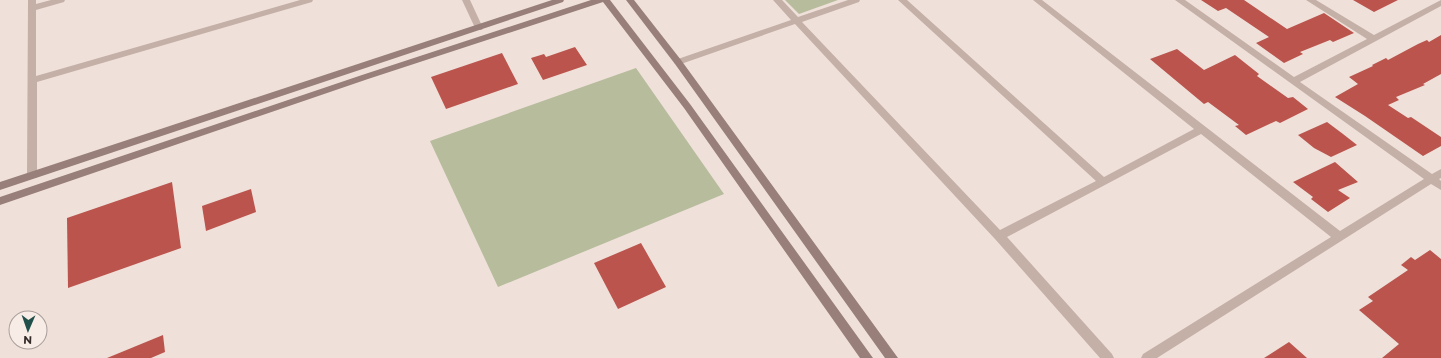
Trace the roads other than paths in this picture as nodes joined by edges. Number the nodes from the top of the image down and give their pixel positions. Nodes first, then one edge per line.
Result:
1 (61, 0) edge
2 (309, 0) edge
3 (466, 0) edge
4 (560, 0) edge
5 (600, 0) edge
6 (606, 0) edge
7 (630, 0) edge
8 (777, 0) edge
9 (856, 0) edge
10 (902, 0) edge
11 (1037, 0) edge
12 (1179, 0) edge
13 (1310, 0) edge
14 (1441, 3) edge
15 (32, 4) edge
16 (531, 10) junction
17 (537, 20) junction
18 (796, 21) junction
19 (479, 28) junction
20 (1374, 39) junction
21 (678, 62) junction
22 (33, 80) junction
23 (1294, 81) junction
24 (705, 100) junction
25 (687, 106) junction
26 (1202, 129) junction
27 (154, 135) junction
28 (119, 146) junction
29 (156, 148) junction
30 (118, 161) junction
31 (1441, 173) edge
32 (32, 175) junction
33 (1431, 179) junction
34 (1104, 182) junction
35 (0, 186) edge
36 (1441, 186) edge
37 (0, 201) edge
38 (999, 236) junction
39 (1340, 237) junction
40 (867, 358) edge
41 (892, 358) edge
42 (1108, 358) edge
43 (1147, 358) edge

1 - 15 street
2 - 22 street
3 - 19 street
4 - 16 street
5 - 17 street
6 - 25 street
7 - 21 street
8 - 18 street
9 - 18 street
10 - 34 street
11 - 26 street
12 - 23 street
13 - 20 street
14 - 20 street
15 - 22 street
16 - 17 street
16 - 19 street
17 - 29 street
18 - 21 street
18 - 38 street
19 - 27 street
20 - 23 street
21 - 24 street
22 - 32 street
23 - 33 street
24 - 25 street
24 - 41 street
25 - 40 street
26 - 34 street
26 - 39 street
27 - 28 street
27 - 29 street
28 - 30 street
28 - 32 street
29 - 30 street
30 - 37 street
31 - 33 street
32 - 35 street
33 - 36 street
33 - 39 street
34 - 38 street
38 - 42 street
39 - 43 street

